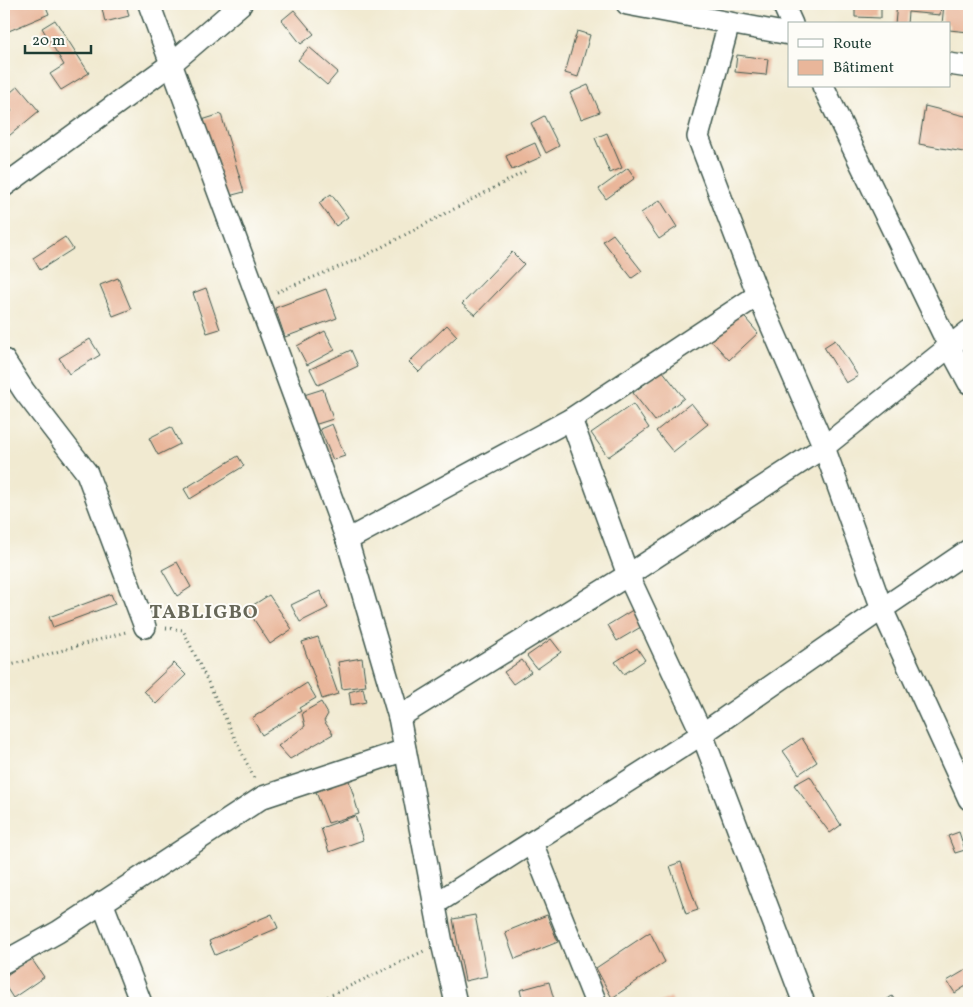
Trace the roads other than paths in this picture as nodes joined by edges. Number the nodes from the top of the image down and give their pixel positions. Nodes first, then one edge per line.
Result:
1 (149, 4) edge
2 (241, 4) edge
3 (627, 4) edge
4 (783, 4) edge
5 (791, 22) edge
6 (729, 23) junction
7 (788, 34) edge
8 (171, 64) junction
9 (950, 64) edge
10 (969, 67) edge
11 (824, 88) edge
12 (4, 186) edge
13 (758, 295) junction
14 (969, 331) edge
15 (949, 346) junction
16 (4, 360) edge
17 (969, 383) edge
18 (571, 419) junction
19 (824, 447) junction
20 (347, 540) junction
21 (969, 550) edge
22 (628, 574) junction
23 (882, 609) junction
24 (145, 627) road end
25 (399, 718) junction
26 (702, 734) junction
27 (405, 750) junction
28 (969, 799) edge
29 (532, 843) junction
30 (102, 902) junction
31 (435, 904) junction
32 (4, 962) edge
33 (141, 1003) edge
34 (456, 1003) edge
35 (596, 1003) edge
36 (804, 1003) edge

1 - 8 street
2 - 8 street
3 - 6 street
4 - 5 street
6 - 7 street
6 - 13 street
8 - 12 street
8 - 20 street
9 - 10 street
11 - 15 street
13 - 18 street
13 - 19 street
14 - 15 street
15 - 17 street
15 - 19 street
16 - 24 street
18 - 20 street
18 - 22 street
19 - 22 street
19 - 23 street
20 - 25 street
21 - 23 street
22 - 25 street
22 - 26 street
23 - 26 street
23 - 28 street
25 - 27 street
26 - 29 street
26 - 36 street
27 - 30 street
27 - 31 street
29 - 31 street
29 - 35 street
30 - 32 street
30 - 33 street
31 - 34 street

